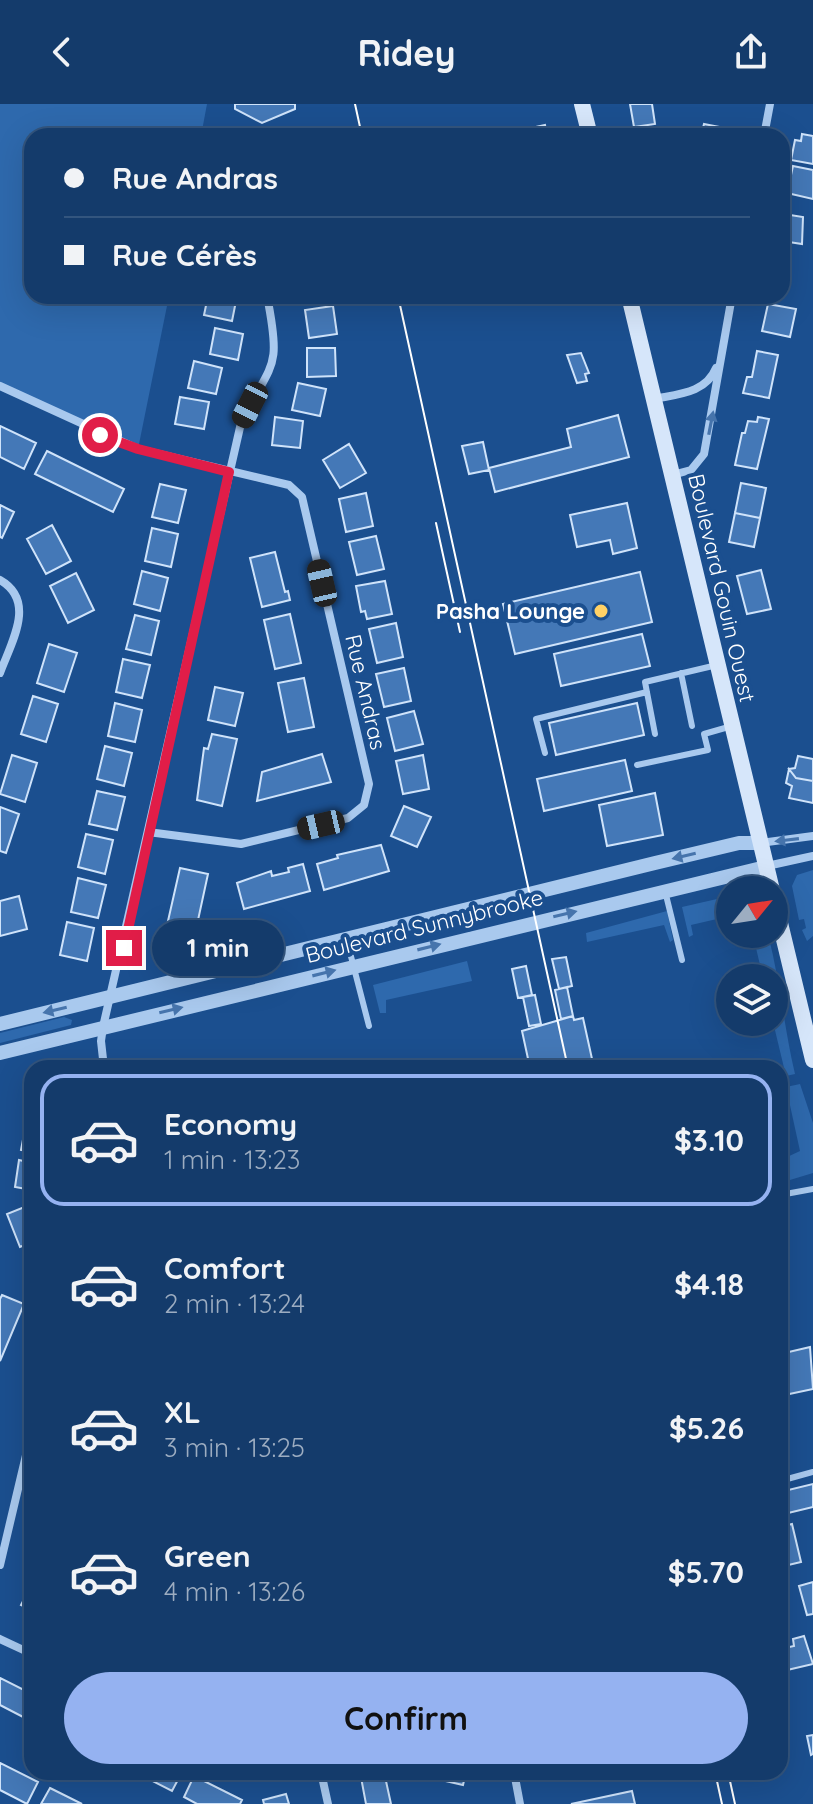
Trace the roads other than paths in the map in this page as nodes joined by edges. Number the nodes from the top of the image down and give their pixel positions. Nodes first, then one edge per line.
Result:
1 (582, 104) edge
2 (770, 104) edge
3 (588, 128) edge
4 (766, 128) edge
5 (268, 304) edge
6 (631, 304) edge
7 (731, 304) edge
8 (722, 352) junction
9 (0, 386) edge
10 (654, 399) junction
11 (229, 472) junction
12 (672, 475) junction
13 (0, 580) edge
14 (717, 665) junction
15 (0, 673) edge
16 (681, 673) junction
17 (647, 692) junction
18 (692, 726) dead end
19 (732, 726) junction
20 (655, 734) dead end
21 (545, 753) dead end
22 (637, 765) dead end
23 (148, 832) junction
24 (813, 836) edge
25 (760, 843) junction
26 (813, 856) edge
27 (766, 867) junction
28 (768, 876) edge
29 (665, 891) junction
30 (347, 941) junction
31 (786, 948) edge
32 (682, 960) dead end
33 (354, 966) junction
34 (111, 998) junction
35 (0, 1024) edge
36 (369, 1026) dead end
37 (103, 1027) junction
38 (0, 1053) edge
39 (103, 1060) edge
40 (813, 1060) edge
41 (813, 1189) edge
42 (788, 1194) edge
43 (813, 1472) edge
44 (24, 1478) edge
45 (788, 1479) edge
46 (0, 1565) edge
47 (0, 1639) edge
48 (24, 1650) edge
49 (323, 1780) edge
50 (516, 1780) edge
51 (328, 1804) edge
52 (520, 1804) edge

1 - 3 main road
2 - 4 street
5 - 11 street
6 - 10 main road, Boulevard Gouin Ouest
7 - 8 street
8 - 10 street
12 -> 8 street
9 - 11 street, Rue Andras
10 - 12 main road, Boulevard Gouin Ouest
11 - 23 street
11 - 23 street, Rue Andras
12 - 14 main road, Boulevard Gouin Ouest
13 - 15 street
14 - 16 lane
14 - 19 main road, Boulevard Gouin Ouest
16 - 17 lane
16 - 18 lane
17 - 20 lane
17 - 21 lane
19 - 22 lane
19 - 25 main road, Boulevard Gouin Ouest
23 - 34 street
24 -> 25 street, Boulevard Sunnybrooke
25 - 27 main road, Boulevard Gouin Ouest
25 -> 30 street, Boulevard Sunnybrooke
26 - 27 street, Boulevard Sunnybrooke
27 - 28 main road, Boulevard Gouin Ouest
27 - 29 street, Boulevard Sunnybrooke
29 - 32 lane
33 -> 29 street, Boulevard Sunnybrooke
30 - 33 lane
30 - 34 street, Boulevard Sunnybrooke
31 - 40 main road
33 - 36 lane
37 -> 33 street, Boulevard Sunnybrooke
34 -> 35 street, Boulevard Sunnybrooke
34 - 37 street
37 - 38 street, Boulevard Sunnybrooke
37 - 39 street
41 - 42 lane
43 - 45 lane
44 - 46 street
47 - 48 street
49 - 51 street
50 - 52 street

